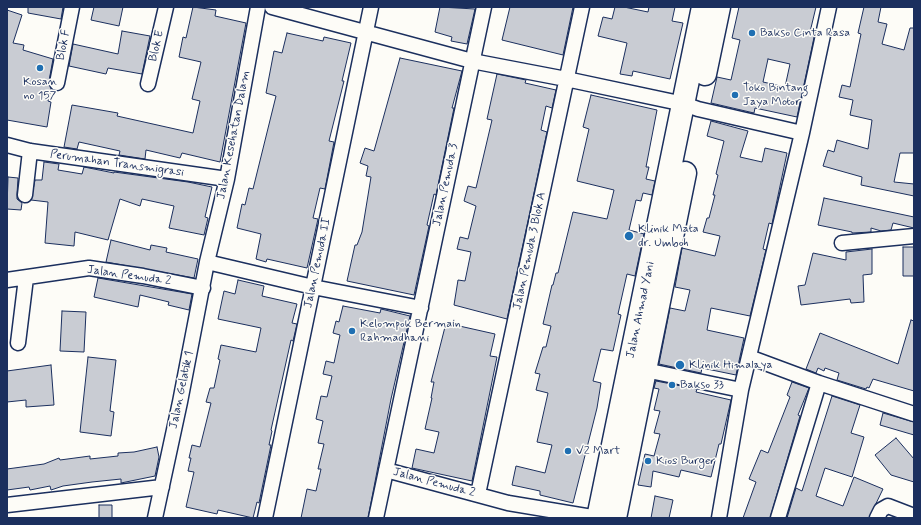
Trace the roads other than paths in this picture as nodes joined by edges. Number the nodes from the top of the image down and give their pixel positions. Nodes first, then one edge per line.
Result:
1 (72, 7) edge
2 (166, 7) edge
3 (258, 7) edge
4 (272, 7) edge
5 (371, 7) edge
6 (484, 7) edge
7 (582, 7) edge
8 (703, 7) edge
9 (719, 7) edge
10 (829, 7) edge
11 (366, 33) junction
12 (472, 61) junction
13 (566, 79) junction
14 (57, 83) dead end
15 (148, 84) dead end
16 (691, 107) junction
17 (802, 133) junction
18 (7, 145) edge
19 (30, 152) junction
20 (227, 179) junction
21 (25, 195) dead end
22 (914, 236) edge
23 (842, 243) dead end
24 (207, 262) junction
25 (26, 278) junction
26 (7, 280) edge
27 (314, 286) junction
28 (203, 288) junction
29 (421, 308) junction
30 (18, 343) dead end
31 (749, 357) junction
32 (645, 370) junction
33 (819, 383) junction
34 (741, 390) junction
35 (914, 414) edge
36 (386, 470) junction
37 (162, 487) junction
38 (478, 494) junction
39 (7, 504) edge
40 (914, 516) edge
41 (155, 518) edge
42 (265, 518) edge
43 (376, 518) edge
44 (598, 518) edge
45 (615, 518) edge
46 (719, 518) edge
47 (778, 518) edge
48 (877, 518) edge

1 - 14 street, Blok F
2 - 15 street, Blok E
3 - 20 street, Jalan Kesehatan Dalam
4 - 11 street
5 - 11 street, Jalan Pemuda II
6 - 12 street, Jalan Pemuda 3
7 - 13 street, Jalan Pemuda 3 Blok A
8 - 16 main road, Jalan Ahmad Yani
9 - 16 main road, Jalan Ahmad Yani
10 - 17 street
11 - 12 street
11 - 27 street, Jalan Pemuda II
12 - 13 street
12 - 29 street, Jalan Pemuda 3
13 - 16 street
13 - 38 street, Jalan Pemuda 3 Blok A
16 - 17 street
16 - 32 main road, Jalan Ahmad Yani
16 - 44 main road, Jalan Ahmad Yani
17 - 31 street
18 - 19 street, Perumahan Transmigrasi
19 - 20 street, Perumahan Transmigrasi
19 - 21 street
20 - 24 street, Jalan Kesehatan Dalam
22 - 23 street
24 - 27 street
24 - 28 street, Jalan Gelatik 1
25 - 26 street, Jalan Pemuda 2
25 - 28 street, Jalan Pemuda 2
25 - 30 street
27 - 29 street
27 - 42 street, Jalan Pemuda II
28 - 37 street, Jalan Gelatik 1
29 - 36 street, Jalan Pemuda 2
31 - 33 street
31 - 34 street
32 - 34 street
32 - 45 main road, Jalan Ahmad Yani
33 - 35 street
33 - 47 street
34 - 46 street
36 - 38 street, Jalan Pemuda 2
36 - 43 street
37 - 39 street
37 - 41 street, Jalan Gelatik 1
38 - 44 street, Jalan Pemuda 2
40 - 48 street

